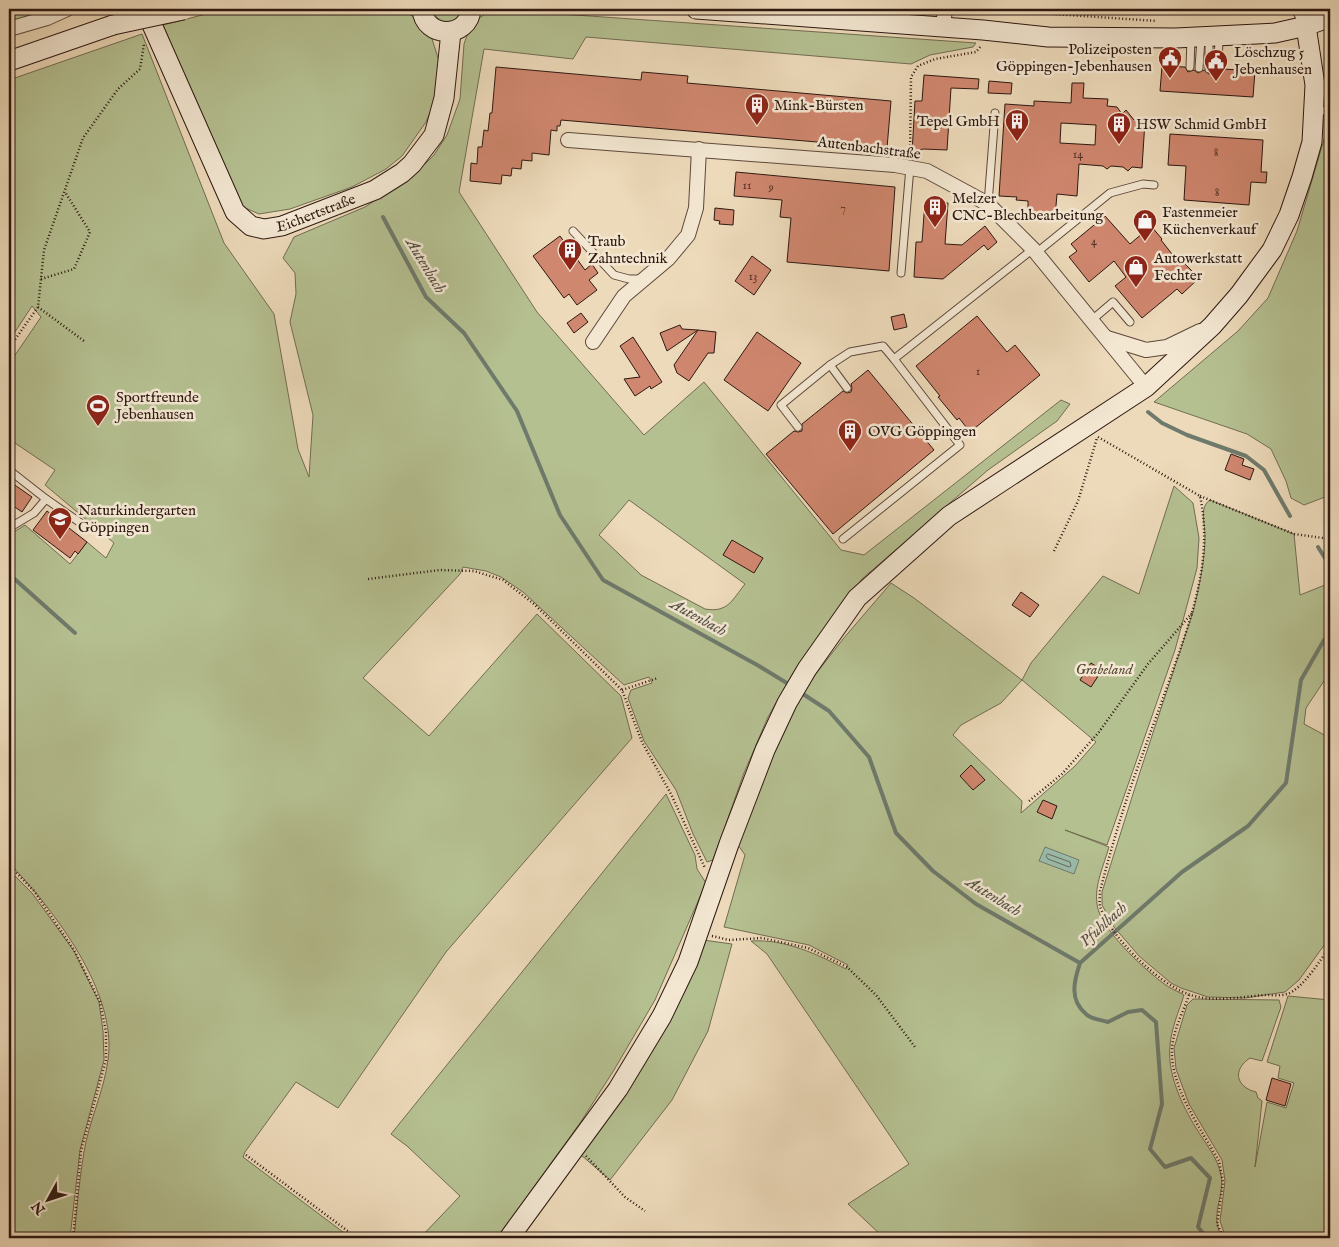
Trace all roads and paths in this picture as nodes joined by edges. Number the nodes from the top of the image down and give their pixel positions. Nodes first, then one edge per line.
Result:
1 (145, 9) edge
2 (185, 9) edge
3 (422, 9) edge
4 (471, 9) edge
5 (696, 9) edge
6 (979, 9) edge
7 (66, 10) edge
8 (986, 10) edge
9 (1303, 17) edge
10 (1330, 17) edge
11 (944, 18) edge
12 (107, 20) junction
13 (1164, 21) dead end
14 (9, 29) edge
15 (155, 30) junction
16 (983, 30) junction
17 (451, 32) junction
18 (1205, 37) junction
19 (9, 61) edge
20 (1190, 68) dead end
21 (1199, 68) dead end
22 (1209, 68) dead end
23 (1218, 69) dead end
24 (1322, 111) edge
25 (994, 113) dead end
26 (568, 140) dead end
27 (699, 149) junction
28 (910, 167) junction
29 (1154, 185) dead end
30 (65, 192) junction
31 (988, 204) junction
32 (574, 231) dead end
33 (1034, 251) junction
34 (901, 273) dead end
35 (41, 279) junction
36 (645, 280) junction
37 (38, 307) junction
38 (1092, 320) junction
39 (1130, 322) dead end
40 (1212, 326) junction
41 (1106, 338) junction
42 (84, 341) dead end
43 (593, 342) dead end
44 (9, 348) edge
45 (894, 359) junction
46 (830, 365) junction
47 (1146, 387) junction
48 (847, 388) dead end
49 (798, 427) dead end
50 (1091, 433) junction
51 (9, 470) edge
52 (1200, 496) junction
53 (46, 499) junction
54 (85, 526) dead end
55 (9, 528) edge
56 (843, 539) dead end
57 (1330, 539) edge
58 (1054, 551) dead end
59 (368, 579) dead end
60 (1193, 612) junction
61 (658, 678) dead end
62 (622, 690) junction
63 (1029, 801) dead end
64 (9, 865) edge
65 (714, 888) junction
66 (698, 934) junction
67 (1330, 947) edge
68 (1189, 994) junction
69 (915, 1047) dead end
70 (574, 1148) junction
71 (246, 1155) dead end
72 (645, 1211) dead end
73 (73, 1238) edge
74 (357, 1238) edge
75 (509, 1238) edge
76 (1224, 1238) edge

1 - 15 street, Eichertstraße
2 - 12 street, bridge
3 - 17 street
4 - 17 street
5 - 11 street
6 - 8 path
7 - 12 path
7 - 14 street
8 - 13 path
8 - 16 path
9 - 10 street
9 - 18 street
9 - 24 street
11 - 16 street
12 - 19 street
15 - 17 street, Eichertstraße
15 - 30 path
16 - 18 street
16 - 28 path
18 - 20 lane
18 - 21 lane
18 - 22 lane
18 - 23 lane
24 - 40 street
25 - 31 lane
26 - 27 street, Autenbachstraße
27 - 28 street, Autenbachstraße
27 - 36 street
28 - 31 street, Autenbachstraße
28 - 34 lane
29 - 33 lane
30 - 35 path
30 - 35 path
31 - 33 street, Autenbachstraße
32 - 36 lane
33 - 38 street, Autenbachstraße
33 - 45 lane
35 - 37 path
36 - 43 street
37 - 42 path
37 - 44 path
38 - 39 lane
38 - 41 street, Autenbachstraße
40 - 41 street
40 - 47 street
41 - 47 street, Autenbachstraße
45 - 46 lane
45 - 56 lane
46 - 48 lane
46 - 49 lane
47 - 50 street
50 - 52 path
50 - 58 path
50 - 65 street
51 - 53 lane
52 - 57 path
52 - 60 path
53 - 54 lane
53 - 55 lane
59 - 62 path
60 - 63 path
60 - 68 path
61 - 62 path
62 - 65 path
64 - 73 path
65 - 66 street
66 - 69 path
66 - 70 street
67 - 68 path
68 - 76 path
70 - 72 path
70 - 75 street
71 - 74 path

